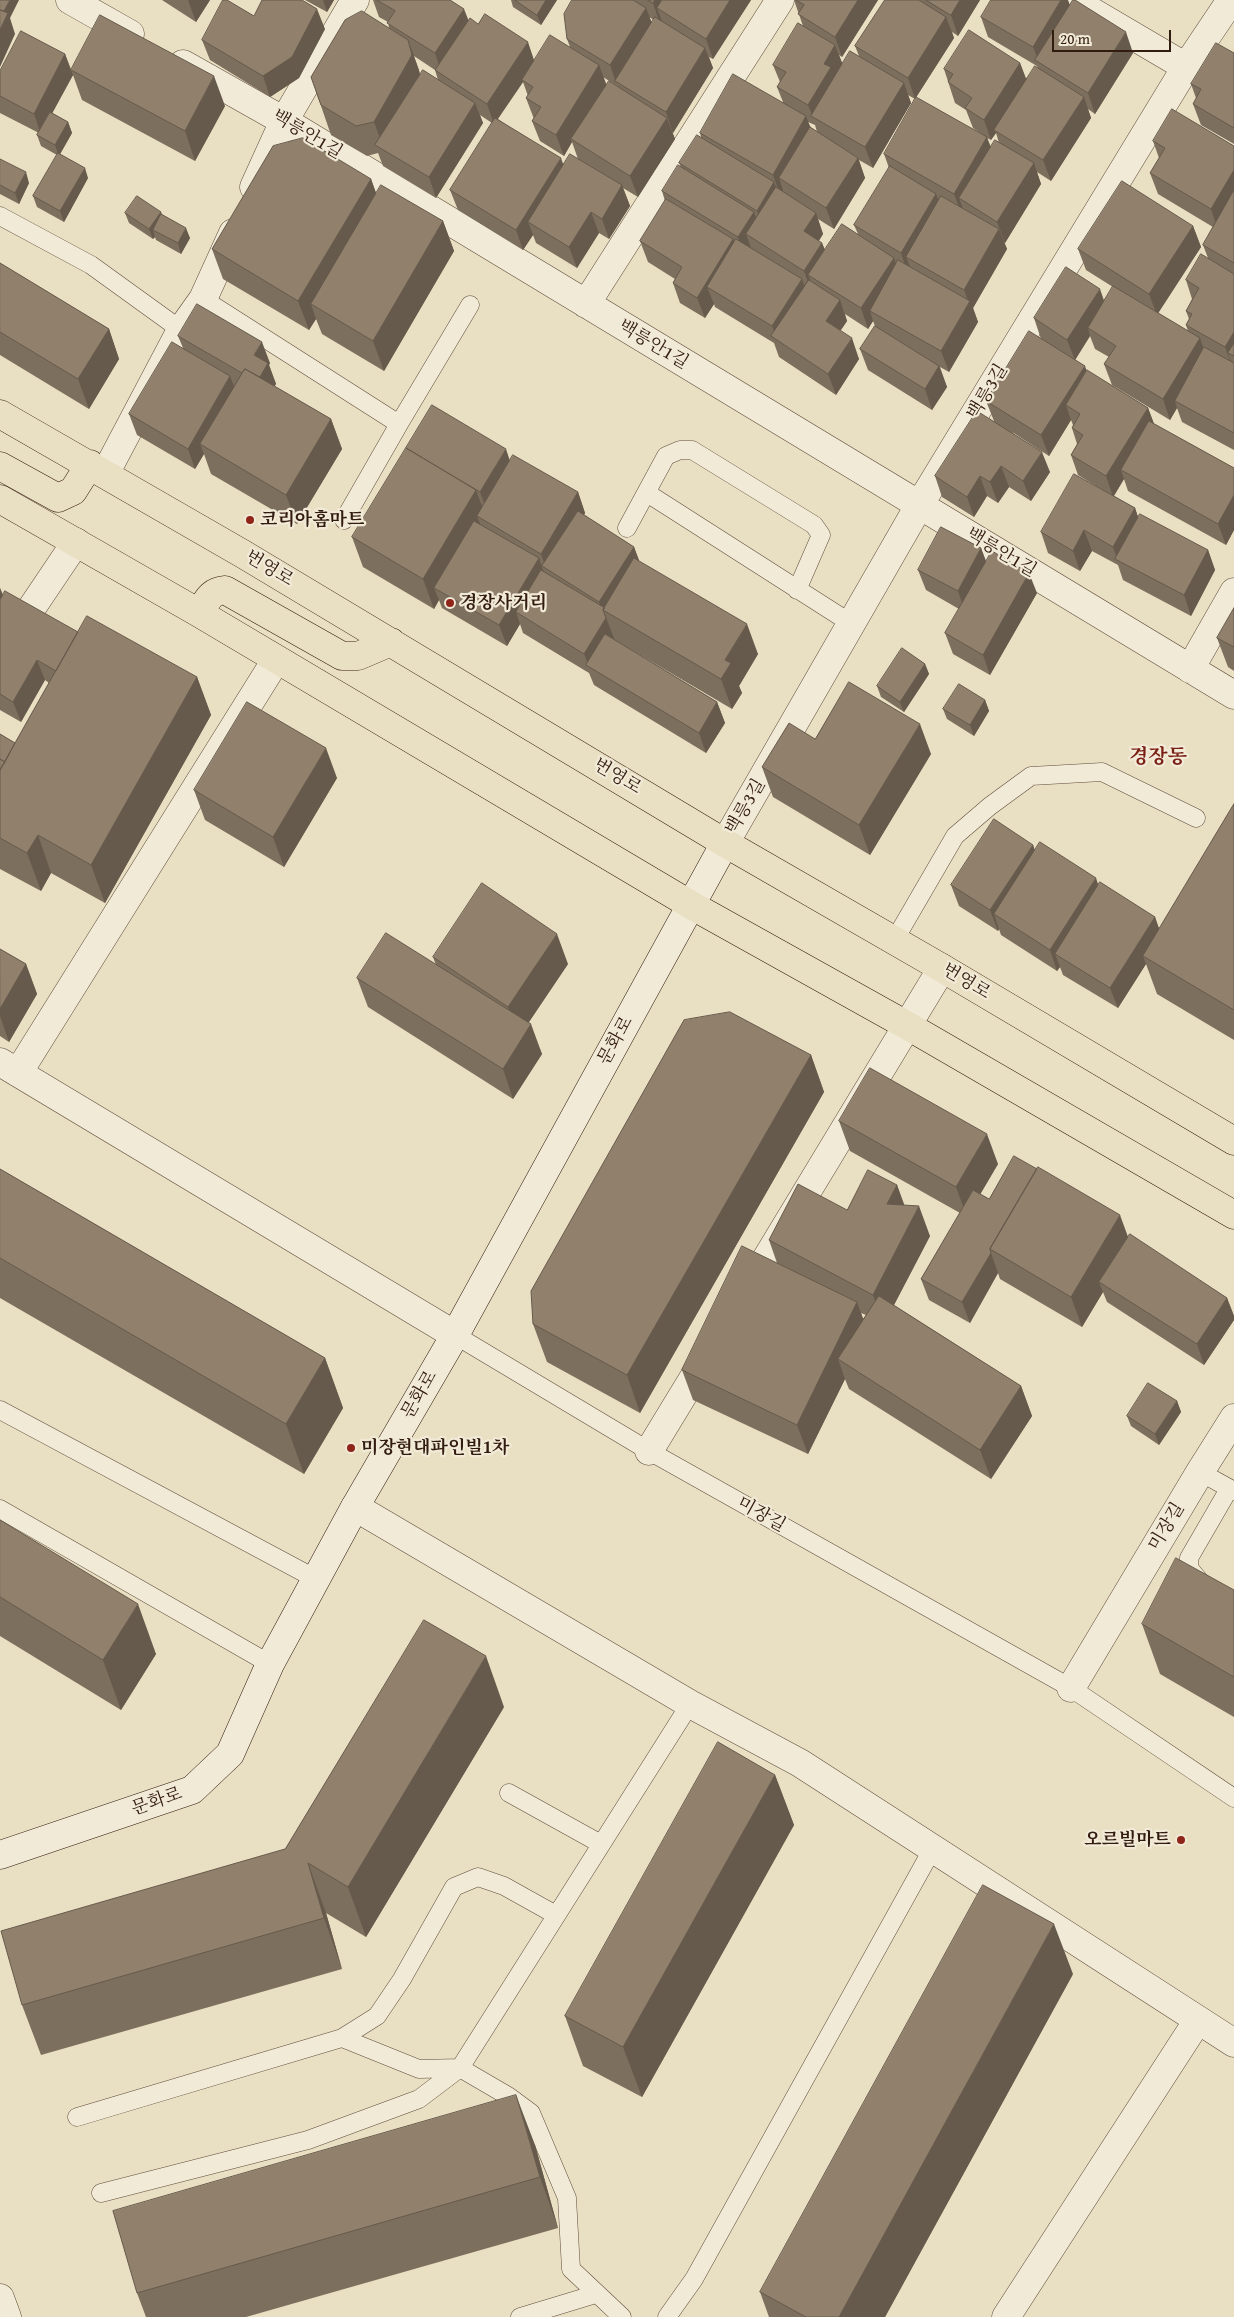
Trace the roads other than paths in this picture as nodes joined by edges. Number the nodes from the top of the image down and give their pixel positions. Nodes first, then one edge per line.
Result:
1 (70, 0) edge
2 (356, 0) edge
3 (780, 0) edge
4 (1072, 0) edge
5 (1231, 0) edge
6 (1186, 67) junction
7 (284, 121) junction
8 (0, 216) edge
9 (203, 299) junction
10 (586, 304) junction
11 (470, 305) dead end
12 (181, 330) junction
13 (0, 414) edge
14 (399, 424) junction
15 (0, 466) edge
16 (97, 469) junction
17 (647, 493) junction
18 (0, 499) edge
19 (920, 504) junction
20 (344, 520) dead end
21 (627, 528) dead end
22 (76, 542) junction
23 (797, 590) junction
24 (1234, 592) edge
25 (199, 613) junction
26 (852, 624) junction
27 (391, 642) junction
28 (0, 656) edge
29 (276, 660) junction
30 (1190, 669) junction
31 (1234, 695) edge
32 (1196, 818) dead end
33 (725, 843) junction
34 (691, 904) junction
35 (894, 941) junction
36 (942, 968) junction
37 (908, 1026) junction
38 (9, 1068) edge
39 (1234, 1141) edge
40 (1234, 1214) edge
41 (737, 1307) edge
42 (721, 1332) edge
43 (455, 1335) junction
44 (0, 1410) edge
45 (1234, 1418) edge
46 (649, 1452) junction
47 (1200, 1472) junction
48 (1232, 1490) edge
49 (355, 1508) junction
50 (0, 1509) edge
51 (316, 1579) junction
52 (1234, 1605) edge
53 (270, 1664) junction
54 (1070, 1688) junction
55 (690, 1704) junction
56 (509, 1793) dead end
57 (1234, 1798) edge
58 (601, 1844) junction
59 (933, 1848) junction
60 (0, 1856) edge
61 (556, 1915) junction
62 (1198, 2020) junction
63 (342, 2038) junction
64 (1234, 2043) edge
65 (460, 2068) junction
66 (77, 2117) dead end
67 (101, 2194) dead end
68 (596, 2294) junction
69 (0, 2298) edge
70 (7, 2317) edge
71 (520, 2317) edge
72 (622, 2317) edge
73 (666, 2317) edge
74 (1006, 2317) edge

1 - 7 street, 백릉안1길
2 - 7 street
3 - 10 street
4 - 6 street
5 - 6 street, 백릉3길
6 - 19 street, 백릉3길
7 - 9 street
7 - 10 street, 백릉안1길
8 - 12 lane
9 - 12 street
9 - 14 lane
10 - 19 street, 백릉안1길
11 - 14 lane
12 - 16 street
13 - 16 main road, 번영로
14 - 20 lane
15 - 16 main road
16 - 27 main road, 번영로
17 - 21 lane
17 - 23 lane
17 - 23 lane
18 - 22 main road
19 - 26 street, 백릉3길
19 - 30 street, 백릉안1길
22 - 25 main road
22 - 28 street
23 - 26 lane
24 - 30 street
25 - 27 main road
25 - 29 main road
26 - 33 street, 백릉3길
27 - 33 main road, 번영로
29 - 34 main road
29 - 38 street
30 - 31 street, 백릉안1길
32 - 35 lane
33 - 34 street, 문화로
33 - 35 main road, 번영로
34 - 37 main road
34 - 43 street, 문화로
35 - 36 main road, 번영로
36 - 37 street
36 - 39 main road, 번영로
37 - 40 main road
37 - 41 street
38 - 43 street
42 - 46 street
43 - 46 lane, 미장길
43 - 49 street, 문화로
44 - 51 lane
45 - 47 street, 미장길
46 - 54 lane, 미장길
47 - 48 lane
47 - 54 street, 미장길
48 - 52 lane
49 - 51 street, 문화로
49 - 55 street
50 - 53 lane
51 - 53 street, 문화로
53 - 60 street, 문화로
54 - 57 lane, 미장길
55 - 58 lane
55 - 59 street
56 - 58 lane
58 - 61 lane
59 - 62 street
59 - 73 lane
61 - 63 lane
61 - 65 lane
62 - 64 street
62 - 74 street
63 - 65 lane
63 - 66 lane
65 - 67 lane
65 - 68 lane
68 - 71 lane
68 - 72 lane
69 - 70 street

